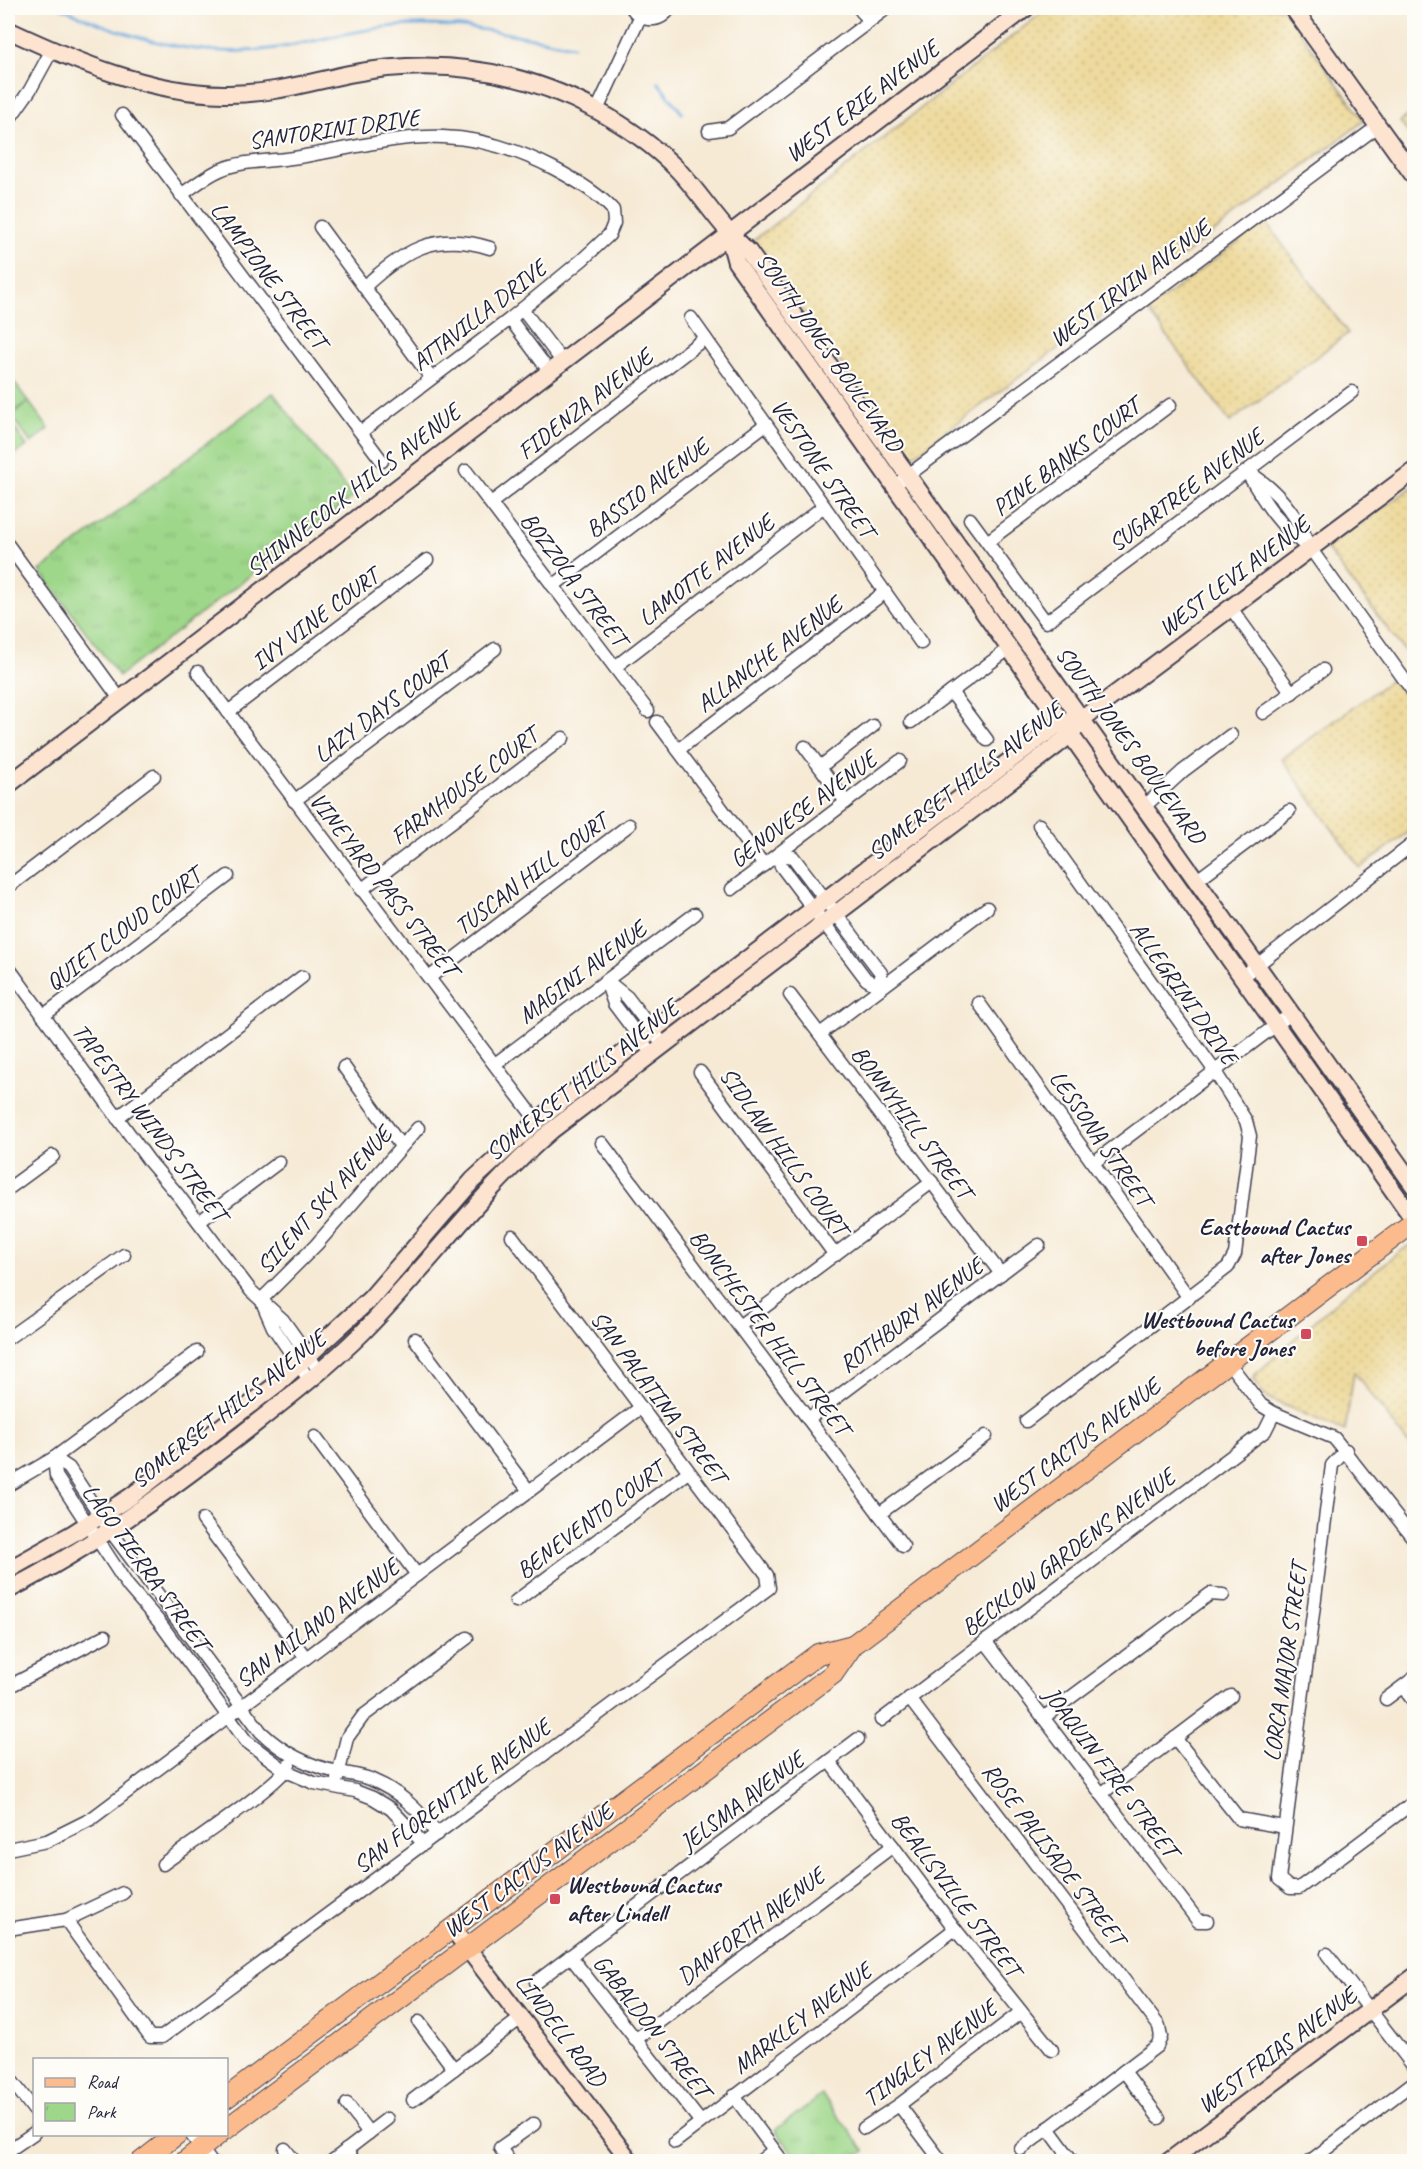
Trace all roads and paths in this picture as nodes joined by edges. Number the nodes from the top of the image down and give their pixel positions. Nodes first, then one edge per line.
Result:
1 (670, 8) edge
2 (859, 8) edge
3 (887, 8) edge
4 (1026, 8) edge
5 (1293, 8) edge
6 (636, 12) edge
7 (869, 21) junction
8 (8, 30) edge
9 (53, 48) junction
10 (597, 110) junction
11 (122, 115) dead end
12 (8, 121) edge
13 (1378, 126) junction
14 (709, 131) dead end
15 (1414, 176) edge
16 (181, 195) junction
17 (614, 223) joint
18 (320, 227) dead end
19 (728, 233) junction
20 (490, 248) dead end
21 (364, 287) junction
22 (522, 309) junction
23 (691, 318) dead end
24 (510, 319) junction
25 (705, 338) junction
26 (555, 366) junction
27 (431, 378) junction
28 (1352, 392) dead end
29 (1170, 405) dead end
30 (766, 424) junction
31 (361, 432) junction
32 (382, 461) dead end
33 (466, 471) dead end
34 (1247, 471) junction
35 (1414, 471) edge
36 (908, 474) junction
37 (894, 485) junction
38 (491, 503) junction
39 (824, 506) junction
40 (970, 519) dead end
41 (987, 542) junction
42 (8, 545) edge
43 (1310, 548) junction
44 (427, 560) dead end
45 (553, 586) junction
46 (885, 592) junction
47 (1231, 608) junction
48 (921, 643) dead end
49 (1010, 648) junction
50 (495, 649) dead end
51 (615, 667) junction
52 (1323, 670) dead end
53 (198, 672) dead end
54 (951, 692) junction
55 (1292, 693) junction
56 (1414, 693) edge
57 (120, 699) junction
58 (648, 711) dead end
59 (228, 712) junction
60 (1263, 713) dead end
61 (1083, 719) junction
62 (657, 722) dead end
63 (911, 722) dead end
64 (873, 726) dead end
65 (1067, 728) junction
66 (1231, 735) dead end
67 (563, 738) dead end
68 (987, 740) dead end
69 (805, 747) dead end
70 (678, 750) junction
71 (900, 762) dead end
72 (820, 767) junction
73 (154, 776) dead end
74 (8, 785) edge
75 (294, 801) junction
76 (846, 802) junction
77 (1145, 806) junction
78 (1289, 811) dead end
79 (629, 825) dead end
80 (1039, 825) dead end
81 (1414, 843) edge
82 (778, 854) junction
83 (764, 865) junction
84 (228, 876) dead end
85 (1197, 880) junction
86 (8, 887) edge
87 (732, 889) dead end
88 (361, 890) junction
89 (987, 908) dead end
90 (825, 911) junction
91 (695, 914) dead end
92 (1258, 964) junction
93 (8, 967) edge
94 (302, 976) dead end
95 (1243, 976) junction
96 (430, 977) junction
97 (606, 981) junction
98 (881, 988) junction
99 (790, 995) dead end
100 (979, 1003) dead end
101 (1292, 1013) junction
102 (43, 1016) junction
103 (1276, 1024) junction
104 (820, 1034) junction
105 (652, 1041) junction
106 (495, 1064) junction
107 (344, 1067) dead end
108 (1214, 1070) junction
109 (700, 1072) dead end
110 (117, 1118) junction
111 (537, 1121) junction
112 (418, 1128) dead end
113 (602, 1143) dead end
114 (401, 1146) junction
115 (53, 1155) dead end
116 (279, 1162) dead end
117 (1093, 1163) junction
118 (932, 1182) junction
119 (1414, 1186) edge
120 (8, 1189) edge
121 (1414, 1221) edge
122 (199, 1222) junction
123 (512, 1236) dead end
124 (1040, 1245) dead end
125 (124, 1255) dead end
126 (835, 1255) junction
127 (1001, 1274) junction
128 (1189, 1298) junction
129 (261, 1300) junction
130 (739, 1326) junction
131 (8, 1338) edge
132 (415, 1339) dead end
133 (197, 1352) dead end
134 (304, 1361) junction
135 (1227, 1362) junction
136 (315, 1376) junction
137 (640, 1408) junction
138 (1274, 1413) junction
139 (808, 1419) junction
140 (1026, 1421) dead end
141 (986, 1436) dead end
142 (315, 1437) dead end
143 (1346, 1450) junction
144 (54, 1458) junction
145 (8, 1469) edge
146 (688, 1472) junction
147 (11, 1484) edge
148 (529, 1491) junction
149 (879, 1514) junction
150 (203, 1520) dead end
151 (98, 1527) junction
152 (1414, 1539) edge
153 (903, 1546) dead end
154 (8, 1570) edge
155 (417, 1575) junction
156 (769, 1584) joint
157 (8, 1590) edge
158 (1223, 1595) dead end
159 (516, 1601) dead end
160 (105, 1636) dead end
161 (467, 1638) dead end
162 (985, 1641) junction
163 (853, 1645) junction
164 (306, 1658) junction
165 (1414, 1678) edge
166 (8, 1687) edge
167 (1403, 1687) junction
168 (1231, 1696) dead end
169 (909, 1698) junction
170 (1386, 1699) dead end
171 (1414, 1702) edge
172 (241, 1707) junction
173 (228, 1716) junction
174 (1043, 1718) junction
175 (881, 1719) dead end
176 (1175, 1738) junction
177 (858, 1739) dead end
178 (294, 1757) junction
179 (829, 1761) junction
180 (286, 1771) junction
181 (338, 1772) junction
182 (335, 1787) junction
183 (1101, 1794) junction
184 (1414, 1802) edge
185 (1284, 1827) junction
186 (437, 1834) junction
187 (424, 1844) junction
188 (893, 1846) junction
189 (8, 1849) edge
190 (163, 1864) dead end
191 (123, 1893) dead end
192 (66, 1920) junction
193 (1207, 1921) dead end
194 (452, 1928) junction
195 (8, 1929) edge
196 (956, 1929) junction
197 (468, 1948) junction
198 (1327, 1954) dead end
199 (570, 1956) junction
200 (1414, 1977) edge
201 (536, 1982) dead end
202 (1371, 2010) junction
203 (1020, 2012) junction
204 (521, 2018) junction
205 (419, 2022) dead end
206 (635, 2040) junction
207 (1052, 2050) dead end
208 (1414, 2067) edge
209 (454, 2069) junction
210 (1124, 2071) junction
211 (8, 2076) edge
212 (1414, 2082) edge
213 (228, 2096) edge
214 (734, 2096) junction
215 (412, 2100) dead end
216 (347, 2104) dead end
217 (899, 2105) junction
218 (33, 2109) edge
219 (1159, 2118) dead end
220 (387, 2119) dead end
221 (700, 2121) junction
222 (534, 2124) dead end
223 (228, 2128) edge
224 (864, 2128) dead end
225 (1048, 2128) junction
226 (369, 2133) junction
227 (33, 2134) edge
228 (174, 2136) edge
229 (216, 2136) edge
230 (675, 2142) dead end
231 (201, 2148) edge
232 (285, 2149) dead end
233 (1020, 2149) dead end
234 (346, 2150) junction
235 (774, 2150) junction
236 (8, 2151) edge
237 (141, 2162) edge
238 (184, 2162) edge
239 (295, 2162) edge
240 (331, 2162) edge
241 (355, 2162) edge
242 (510, 2162) edge
243 (631, 2162) edge
244 (759, 2162) edge
245 (783, 2162) edge
246 (942, 2162) edge
247 (1073, 2162) edge
248 (1168, 2162) edge
249 (1309, 2162) edge

1 - 6 street
2 - 7 street
3 - 7 street
4 - 19 street, WEST ERIE AVENUE
5 - 13 street
6 - 10 street
7 - 14 street
8 - 9 street
9 - 10 street
9 - 12 street
10 - 19 street
11 - 16 street, LAMPIONE STREET
13 - 15 street
13 - 36 street, WEST IRVIN AVENUE
16 - 17 street, SANTORINI DRIVE
16 - 31 street, LAMPIONE STREET
17 - 22 street, ATTAVILLA DRIVE
18 - 21 street
19 - 26 street, SHINNECOCK HILLS AVENUE
19 - 36 street, SOUTH JONES BOULEVARD
19 - 37 street, SOUTH JONES BOULEVARD
20 - 21 street
21 - 27 street
22 - 24 street, ATTAVILLA DRIVE
22 - 26 street
23 - 25 street, VESTONE STREET
24 - 26 street
24 - 27 street, ATTAVILLA DRIVE
25 - 30 street, VESTONE STREET
25 - 38 street, FIDENZA AVENUE
26 - 57 street, SHINNECOCK HILLS AVENUE
27 - 31 street, ATTAVILLA DRIVE
28 - 34 street, SUGARTREE AVENUE
29 - 41 street, PINE BANKS COURT
30 - 39 street, VESTONE STREET
30 - 45 street, BASSIO AVENUE
31 - 32 street, LAMPIONE STREET
33 - 38 street, BOZZOLA STREET
34 - 41 street, SUGARTREE AVENUE
34 - 43 street
35 - 43 street, WEST LEVI AVENUE
36 - 37 street, WEST IRVIN AVENUE
36 - 61 street, SOUTH JONES BOULEVARD
37 - 49 street, SOUTH JONES BOULEVARD
38 - 45 street, BOZZOLA STREET
39 - 46 street, VESTONE STREET
39 - 51 street, LAMOTTE AVENUE
40 - 41 street
42 - 57 street
43 - 47 street, WEST LEVI AVENUE
43 - 56 street
44 - 59 street, IVY VINE COURT
45 - 51 street, BOZZOLA STREET
46 - 48 street, VESTONE STREET
46 - 70 street, ALLANCHE AVENUE
47 - 55 street
47 - 61 street, WEST LEVI AVENUE
49 - 54 street
49 - 65 street, SOUTH JONES BOULEVARD
50 - 75 street, LAZY DAYS COURT
51 - 58 street, BOZZOLA STREET
52 - 55 street
53 - 59 street, VINEYARD PASS STREET
54 - 63 street
54 - 68 street
55 - 60 street
57 - 74 street, SHINNECOCK HILLS AVENUE
59 - 75 street, VINEYARD PASS STREET
61 - 65 street, SOMERSET HILLS AVENUE
61 - 77 street, SOUTH JONES BOULEVARD
62 - 70 street
64 - 72 street
65 - 90 street, SOMERSET HILLS AVENUE
65 - 95 street, SOUTH JONES BOULEVARD
66 - 77 street
67 - 88 street, FARMHOUSE COURT
69 - 72 street
70 - 83 street
71 - 76 street, GENOVESE AVENUE
72 - 76 street
73 - 86 street
75 - 88 street, VINEYARD PASS STREET
76 - 82 street, GENOVESE AVENUE
77 - 85 street, SOUTH JONES BOULEVARD
78 - 85 street
79 - 96 street, TUSCAN HILL COURT
80 - 108 street, ALLEGRINI DRIVE
81 - 92 street
82 - 83 street, GENOVESE AVENUE
82 - 90 street
83 - 87 street, GENOVESE AVENUE
84 - 102 street, QUIET CLOUD COURT
85 - 92 street, SOUTH JONES BOULEVARD
88 - 96 street, VINEYARD PASS STREET
89 - 98 street
90 - 98 street
90 - 105 street, SOMERSET HILLS AVENUE
91 - 97 street, MAGINI AVENUE
92 - 95 street
92 - 101 street, SOUTH JONES BOULEVARD
93 - 102 street, TAPESTRY WINDS STREET
94 - 110 street
95 - 103 street, SOUTH JONES BOULEVARD
96 - 106 street, VINEYARD PASS STREET
97 - 105 street
97 - 106 street, MAGINI AVENUE
98 - 104 street
99 - 104 street, BONNYHILL STREET
100 - 117 street, LESSONA STREET
101 - 103 street
101 - 119 street, SOUTH JONES BOULEVARD
102 - 110 street, TAPESTRY WINDS STREET
103 - 108 street
103 - 121 street, SOUTH JONES BOULEVARD
104 - 118 street, BONNYHILL STREET
105 - 111 street, SOMERSET HILLS AVENUE
105 - 136 street, SOMERSET HILLS AVENUE
106 - 111 street, VINEYARD PASS STREET
107 - 114 street
108 - 117 street
108 - 128 street, ALLEGRINI DRIVE
109 - 126 street, SIDLAW HILLS COURT
110 - 122 street, TAPESTRY WINDS STREET
111 - 134 street, SOMERSET HILLS AVENUE
112 - 114 street, SILENT SKY AVENUE
113 - 130 street, BONCHESTER HILL STREET
114 - 129 street, SILENT SKY AVENUE
115 - 120 street
116 - 122 street
117 - 128 street, LESSONA STREET
118 - 126 street
118 - 127 street, BONNYHILL STREET
121 - 135 main road, WEST CACTUS AVENUE
122 - 129 street, TAPESTRY WINDS STREET
123 - 137 street, SAN PALATINA STREET
124 - 127 street, ROTHBURY AVENUE
125 - 131 street
126 - 130 street
127 - 139 street, ROTHBURY AVENUE
128 - 140 street, ALLEGRINI DRIVE
129 - 134 street, TAPESTRY WINDS STREET
130 - 139 street, BONCHESTER HILL STREET
132 - 148 street
133 - 144 street
134 - 136 street, TAPESTRY WINDS STREET
134 - 151 street, SOMERSET HILLS AVENUE
135 - 138 street
135 - 163 main road, WEST CACTUS AVENUE
136 - 151 street, SOMERSET HILLS AVENUE
137 - 146 street, SAN PALATINA STREET
137 - 148 street, SAN MILANO AVENUE
138 - 143 street
138 - 162 street, BECKLOW GARDENS AVENUE
139 - 149 street, BONCHESTER HILL STREET
141 - 149 street
142 - 155 street
143 - 152 street
143 - 185 street, LORCA MAJOR STREET
144 - 147 street
144 - 151 street, LAGO TIERRA STREET
145 - 147 street
146 - 156 street, SAN PALATINA STREET
146 - 159 street, BENEVENTO COURT
148 - 155 street, SAN MILANO AVENUE
149 - 153 street, BONCHESTER HILL STREET
150 - 164 street
151 - 154 street, SOMERSET HILLS AVENUE
151 - 157 street, SOMERSET HILLS AVENUE
151 - 172 street, LAGO TIERRA STREET
151 - 173 street, LAGO TIERRA STREET
155 - 164 street, SAN MILANO AVENUE
156 - 186 street, SAN FLORENTINE AVENUE
158 - 174 street
160 - 166 street
161 - 181 street
162 - 169 street, BECKLOW GARDENS AVENUE
162 - 174 street, JOAQUIN FIRE STREET
163 - 194 main road, WEST CACTUS AVENUE
163 - 197 main road, WEST CACTUS AVENUE
164 - 172 street, SAN MILANO AVENUE
165 - 167 street
167 - 170 street
167 - 171 street
168 - 176 street
169 - 175 street, BECKLOW GARDENS AVENUE
169 - 210 street, ROSE PALISADE STREET
172 - 173 street, SAN MILANO AVENUE
172 - 178 street, LAGO TIERRA STREET
173 - 180 street, LAGO TIERRA STREET
173 - 189 street, SAN MILANO AVENUE
174 - 183 street, JOAQUIN FIRE STREET
176 - 183 street
176 - 185 street
177 - 179 street, JELSMA AVENUE
178 - 180 street
178 - 181 street, LAGO TIERRA STREET
179 - 188 street, BEALLSVILLE STREET
179 - 199 street, JELSMA AVENUE
180 - 182 street, LAGO TIERRA STREET
180 - 190 street
181 - 182 street
181 - 186 street, LAGO TIERRA STREET
182 - 187 street, LAGO TIERRA STREET
183 - 193 street, JOAQUIN FIRE STREET
184 - 185 street, LORCA MAJOR STREET
186 - 187 street, SAN FLORENTINE AVENUE
187 - 192 street, SAN FLORENTINE AVENUE
188 - 196 street, BEALLSVILLE STREET
188 - 206 street, DANFORTH AVENUE
191 - 192 street
192 - 195 street
194 - 197 street, LINDELL ROAD
194 - 213 main road, WEST CACTUS AVENUE
196 - 203 street, BEALLSVILLE STREET
196 - 214 street, MARKLEY AVENUE
197 - 204 street, LINDELL ROAD
197 - 223 main road, WEST CACTUS AVENUE
198 - 202 street
199 - 201 street, JELSMA AVENUE
199 - 206 street, GABALDON STREET
200 - 202 street, WEST FRIAS AVENUE
202 - 208 street
202 - 248 street, WEST FRIAS AVENUE
203 - 207 street, BEALLSVILLE STREET
203 - 217 street, TINGLEY AVENUE
204 - 209 street
204 - 243 street, LINDELL ROAD
205 - 209 street
206 - 221 street, GABALDON STREET
209 - 215 street
210 - 219 street
210 - 225 street
211 - 218 street
212 - 249 street
214 - 221 street, MARKLEY AVENUE
214 - 235 street
216 - 226 street
217 - 224 street, TINGLEY AVENUE
217 - 246 street
220 - 226 street
221 - 230 street, MARKLEY AVENUE
222 - 242 street
225 - 233 street
225 - 247 street
226 - 234 street
227 - 236 street
228 - 237 main road
229 - 231 main road
231 - 238 main road
232 - 239 street
234 - 240 street
234 - 241 street
235 - 244 street
235 - 245 street

